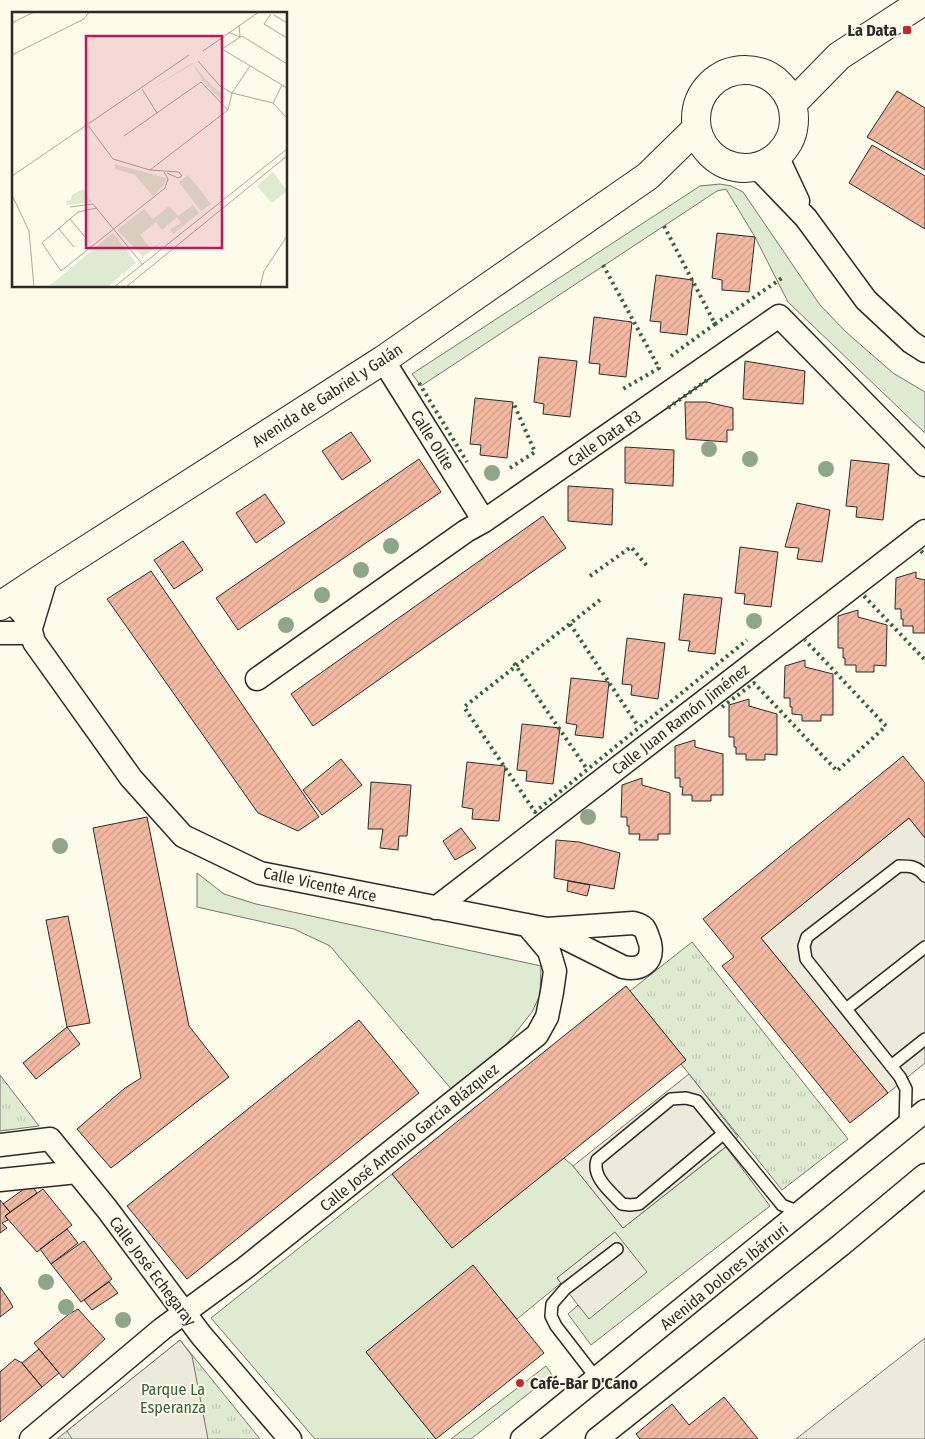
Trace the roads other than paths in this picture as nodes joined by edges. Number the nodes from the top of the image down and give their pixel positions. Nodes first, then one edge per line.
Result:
1 (924, 0) edge
2 (839, 56) junction
3 (773, 79) junction
4 (792, 104) junction
5 (696, 129) junction
6 (712, 156) junction
7 (767, 161) junction
8 (648, 176) junction
9 (925, 351) edge
10 (383, 360) junction
11 (925, 465) edge
12 (484, 521) junction
13 (925, 531) edge
14 (47, 575) junction
15 (4, 604) edge
16 (22, 634) edge
17 (256, 679) dead end
18 (925, 876) edge
19 (436, 908) junction
20 (537, 927) joint
21 (925, 947) edge
22 (846, 1009) junction
23 (925, 1039) edge
24 (891, 1066) junction
25 (925, 1112) edge
26 (905, 1128) junction
27 (723, 1134) junction
28 (0, 1145) edge
29 (76, 1172) junction
30 (925, 1175) edge
31 (0, 1180) edge
32 (802, 1213) junction
33 (617, 1249) dead end
34 (185, 1313) junction
35 (597, 1379) junction
36 (31, 1439) edge
37 (290, 1439) edge
38 (522, 1439) edge
39 (597, 1439) edge

1 - 2 street
2 - 3 street
2 - 4 street
3 - 4 street
3 - 5 street
4 - 7 street
5 - 6 street
5 - 8 street, Avenida de Gabriel y Galán
6 - 7 street
6 - 8 street, Avenida de Gabriel y Galán
7 - 9 street
8 - 10 street, Avenida de Gabriel y Galán
10 - 12 street, Calle Olite
10 - 14 street, Avenida de Gabriel y Galán
11 - 12 street, Calle Data R3
12 - 17 street, Calle Data R3
13 - 19 street, Calle Juan Ramón Jiménez
14 - 15 street, Avenida de Gabriel y Galán
14 - 16 street
15 - 16 street, Calle Vicente Arce
16 - 19 street, Calle Vicente Arce
18 - 22 lane
19 - 20 street, Calle Vicente Arce
20 - 34 street, Calle José Antonio García Blázquez
21 - 22 lane
22 - 24 lane
23 - 24 lane
24 - 26 lane
25 - 26 street, Avenida Dolores Ibárruri
26 - 32 street, Avenida Dolores Ibárruri
27 - 27 lane
27 - 32 lane
28 - 29 street, Calle José Echegaray
29 - 31 street
29 - 34 street, Calle José Echegaray
30 - 39 street
32 - 35 street, Avenida Dolores Ibárruri
33 - 35 lane
34 - 36 street, Calle José Antonio García Blázquez
34 - 37 street, Calle José Echegaray
35 - 38 street, Avenida Dolores Ibárruri

